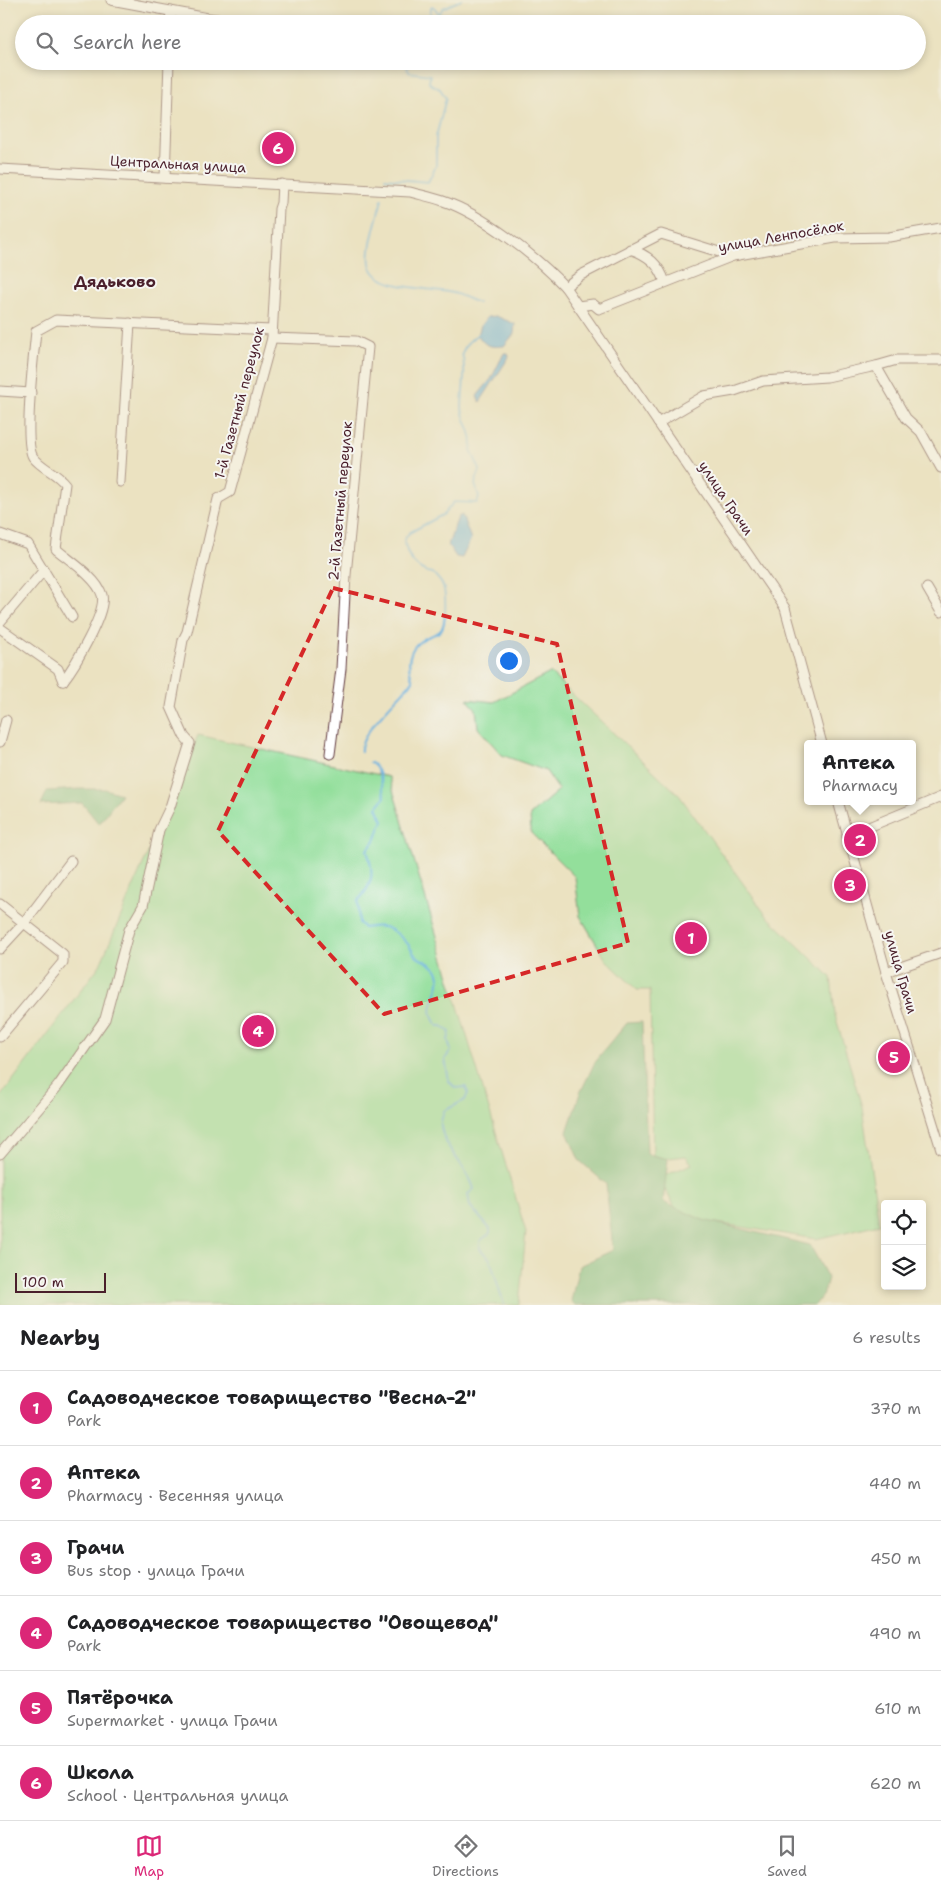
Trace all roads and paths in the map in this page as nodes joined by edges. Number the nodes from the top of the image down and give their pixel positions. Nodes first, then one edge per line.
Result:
1 (111, 0) edge
2 (171, 11) junction
3 (171, 15) edge
4 (196, 15) edge
5 (169, 70) edge
6 (0, 169) edge
7 (165, 178) junction
8 (282, 184) junction
9 (941, 228) edge
10 (630, 249) junction
11 (733, 256) junction
12 (665, 282) junction
13 (564, 287) junction
14 (578, 306) junction
15 (130, 323) junction
16 (272, 334) junction
17 (941, 360) edge
18 (876, 366) junction
19 (0, 391) edge
20 (31, 393) junction
21 (658, 423) junction
22 (941, 468) edge
23 (120, 482) dead end
24 (0, 534) edge
25 (44, 570) junction
26 (927, 588) dead end
27 (941, 612) edge
28 (72, 617) dead end
29 (0, 622) edge
30 (0, 628) edge
31 (6, 720) dead end
32 (821, 740) edge
33 (0, 742) edge
34 (330, 754) dead end
35 (941, 797) edge
36 (839, 805) edge
37 (847, 836) junction
38 (71, 861) dead end
39 (0, 904) edge
40 (24, 923) junction
41 (0, 949) edge
42 (941, 953) edge
43 (886, 972) junction
44 (0, 1037) edge
45 (941, 1149) edge
46 (0, 1154) edge

1 - 2 street
2 - 3 street
2 - 4 street
5 - 7 street
6 - 7 street, Центральная улица
7 - 8 street, Центральная улица
8 - 13 street, Центральная улица
8 - 16 street, 1-й Газетный переулок
9 - 11 street, улица Ленпосёлок
10 - 11 street
10 - 12 street
10 - 13 street
11 - 12 street, улица Ленпосёлок
12 - 14 street, улица Ленпосёлок
13 - 14 street, улица Грачи
14 - 21 street, улица Грачи
15 - 16 street
15 - 20 street
15 - 23 street
16 - 34 street, 2-й Газетный переулок
16 - 46 street, 1-й Газетный переулок
17 - 18 street
18 - 21 street
18 - 22 street
19 - 20 street
20 - 30 street
21 - 32 street, улица Грачи
24 - 25 street
25 - 28 street
25 - 29 street
26 - 27 street
31 - 33 street
35 - 37 street
36 - 37 street, улица Грачи
37 - 43 street, улица Грачи
38 - 40 street
39 - 40 street
40 - 41 street
40 - 44 street
42 - 43 street
43 - 45 street, улица Грачи

